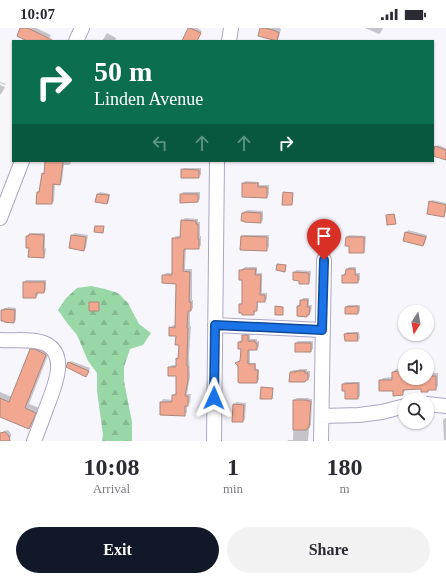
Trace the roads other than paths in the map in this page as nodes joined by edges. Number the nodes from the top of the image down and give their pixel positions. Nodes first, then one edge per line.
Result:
1 (231, 28) edge
2 (229, 40) edge
3 (22, 162) edge
4 (217, 162) edge
5 (0, 218) edge
6 (324, 260) dead end
7 (215, 325) junction
8 (322, 330) junction
9 (0, 340) edge
10 (434, 405) edge
11 (446, 406) edge
12 (398, 408) edge
13 (322, 416) junction
14 (34, 441) edge
15 (214, 441) edge
16 (321, 441) edge

1 - 2 street
3 - 5 street
4 - 7 street
6 - 8 street
7 - 8 street
7 - 15 street
8 - 13 street
9 - 14 street
10 - 11 street
12 - 13 street
13 - 16 street

